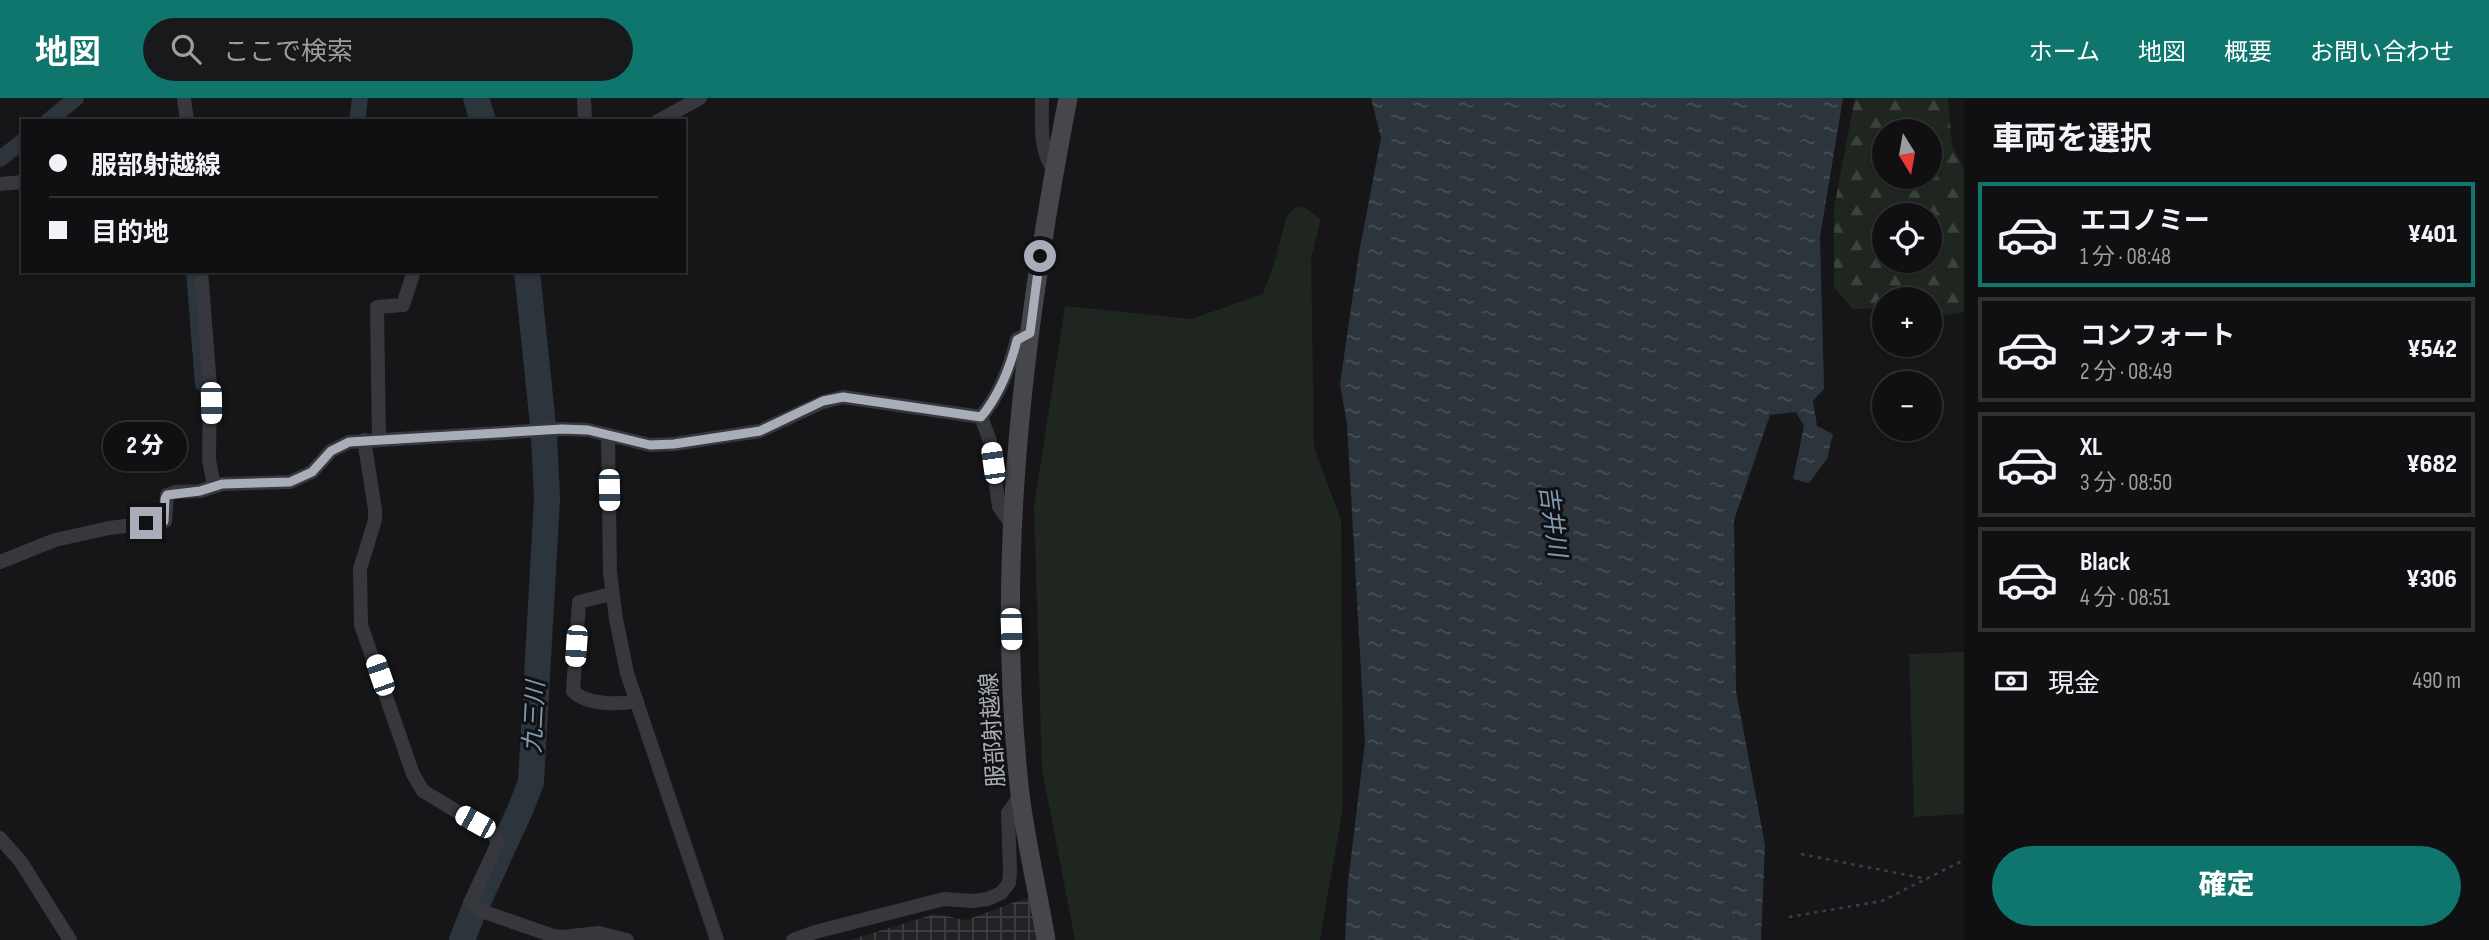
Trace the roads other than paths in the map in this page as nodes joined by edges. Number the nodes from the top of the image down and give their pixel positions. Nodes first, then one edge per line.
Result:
1 (184, 98) edge
2 (584, 98) edge
3 (700, 98) edge
4 (1042, 98) edge
5 (1068, 98) edge
6 (187, 119) edge
7 (585, 119) edge
8 (662, 119) edge
9 (1054, 170) junction
10 (21, 182) edge
11 (0, 184) edge
12 (201, 273) edge
13 (413, 273) edge
14 (1030, 333) junction
15 (981, 417) junction
16 (608, 436) junction
17 (371, 440) junction
18 (214, 486) junction
19 (1012, 525) junction
20 (0, 562) edge
21 (611, 594) junction
22 (637, 701) junction
23 (1020, 796) junction
24 (0, 838) edge
25 (70, 940) edge
26 (627, 940) edge
27 (717, 940) edge
28 (793, 940) edge
29 (1046, 940) edge

1 - 6 street
2 - 7 street
3 - 8 street
4 - 9 street
5 - 9 main road, 服部射越線
9 - 14 main road, 服部射越線
10 - 11 street
12 - 18 street
13 - 17 street
14 - 15 street
14 - 19 main road, 服部射越線
15 - 16 street
15 - 19 street
16 - 17 street
16 - 21 street
17 - 18 street
17 - 26 street
18 - 20 street
19 - 23 main road, 服部射越線
21 - 22 street
21 - 22 street
22 - 27 street
23 - 28 street
23 - 29 main road, 服部射越線
24 - 25 street

